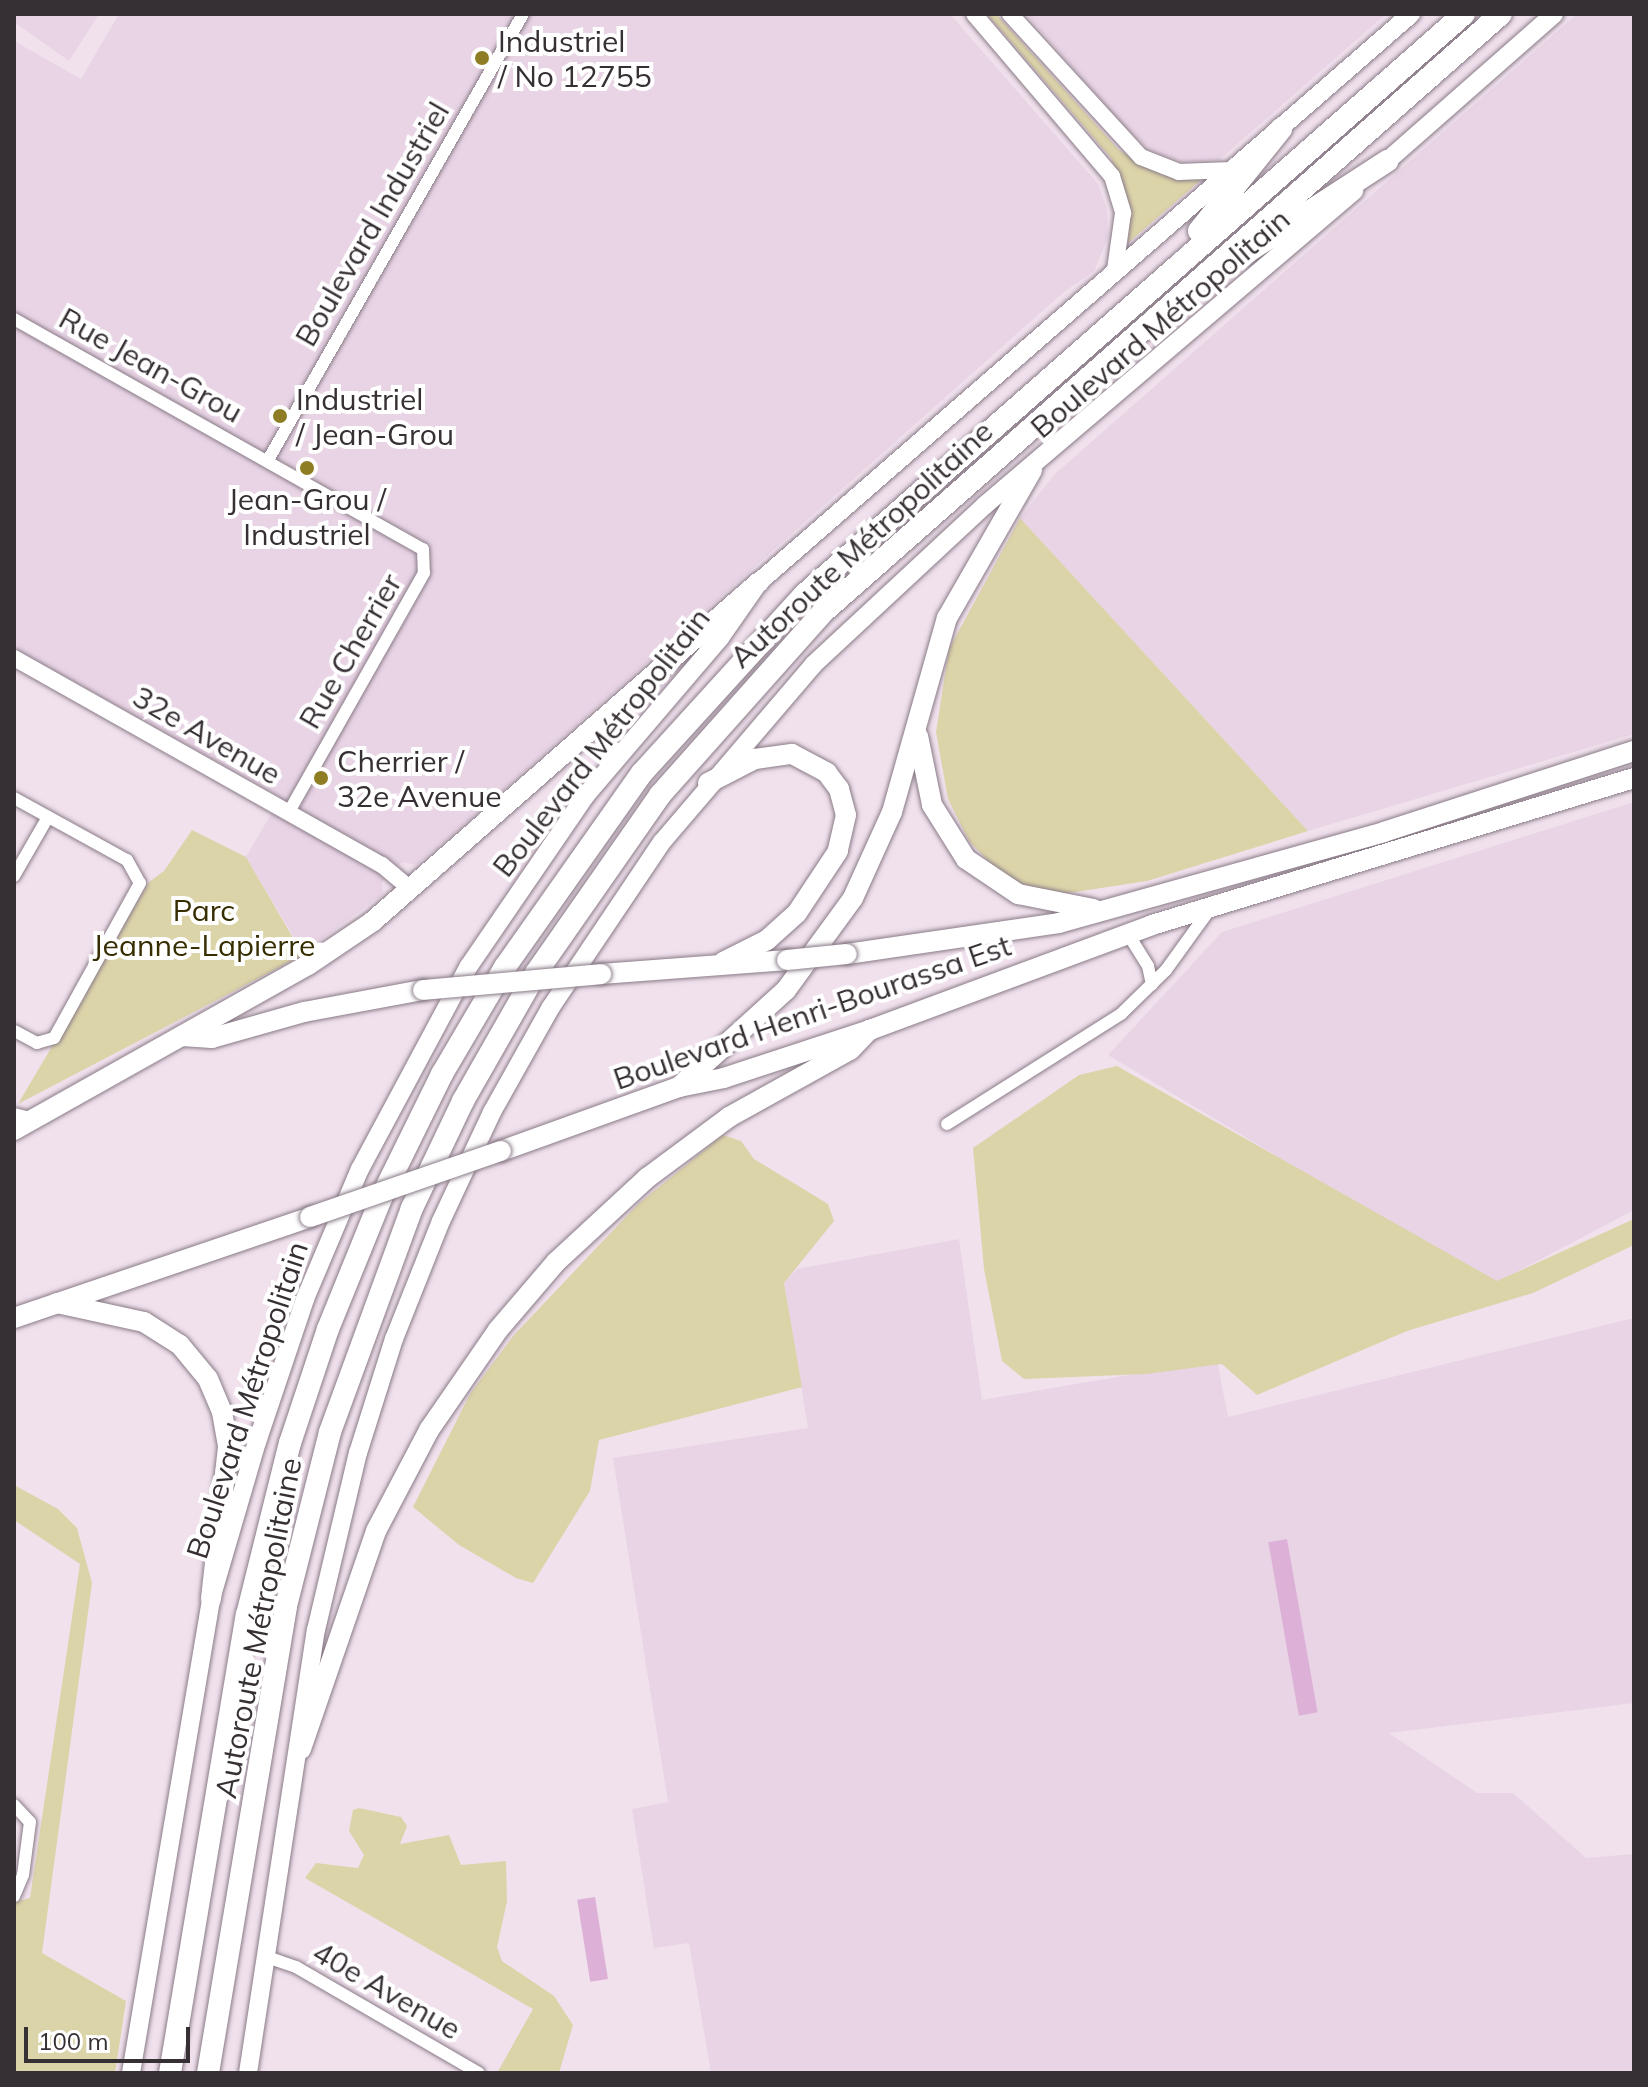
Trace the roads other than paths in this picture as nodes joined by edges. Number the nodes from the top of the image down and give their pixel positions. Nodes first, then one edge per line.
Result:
1 (523, 14) edge
2 (974, 14) edge
3 (1010, 14) edge
4 (1411, 14) edge
5 (1464, 14) edge
6 (1501, 14) edge
7 (1554, 14) edge
8 (1281, 129) junction
9 (1387, 161) junction
10 (1231, 170) junction
11 (1115, 270) junction
12 (1147, 291) junction
13 (1167, 306) junction
14 (14, 319) edge
15 (268, 460) junction
16 (1032, 470) junction
17 (426, 554) joint
18 (759, 582) junction
19 (14, 658) edge
20 (917, 725) junction
21 (1634, 751) edge
22 (1634, 778) edge
23 (708, 783) junction
24 (14, 798) edge
25 (288, 813) junction
26 (48, 817) junction
27 (14, 876) edge
28 (411, 889) junction
29 (1145, 899) junction
30 (1211, 906) junction
31 (1102, 910) junction
32 (1128, 934) junction
33 (723, 962) junction
34 (1152, 985) junction
35 (870, 1030) junction
36 (14, 1031) edge
37 (182, 1036) junction
38 (679, 1087) junction
39 (24, 1117) edge
40 (947, 1124) dead end
41 (14, 1130) edge
42 (57, 1303) junction
43 (14, 1318) edge
44 (211, 1599) junction
45 (301, 1749) junction
46 (14, 1805) edge
47 (14, 1896) edge
48 (267, 1957) junction
49 (131, 2073) edge
50 (170, 2073) edge
51 (208, 2073) edge
52 (248, 2073) edge
53 (479, 2073) edge

1 - 15 street, Boulevard Industriel
2 - 11 street
3 - 10 street
4 - 8 main road, Boulevard Métropolitain
5 - 12 highway, Autoroute Métropolitaine
6 - 13 highway, Autoroute Métropolitaine
7 - 9 main road, Boulevard Métropolitain
8 - 10 main road, Boulevard Métropolitain
8 - 12 highway
9 - 13 highway
9 - 16 main road, Boulevard Métropolitain
10 - 11 main road, Boulevard Métropolitain
11 - 18 main road, Boulevard Métropolitain
12 - 50 highway, Autoroute Métropolitaine
13 - 51 highway, Autoroute Métropolitaine
14 - 15 street, Rue Jean-Grou
15 - 17 street, Rue Jean-Grou
16 - 20 main road
16 - 23 main road, Boulevard Métropolitain
17 - 25 street, Rue Cherrier
18 - 28 main road
18 - 44 main road, Boulevard Métropolitain
19 - 25 street, 32e Avenue
20 - 31 main road
20 - 38 main road
21 - 29 main road, Boulevard Henri-Bourassa Est
22 - 30 main road, Boulevard Henri-Bourassa Est
23 - 33 main road
23 - 45 main road, Boulevard Métropolitain
24 - 26 street
25 - 28 street, 32e Avenue
26 - 27 street
26 - 36 street
28 - 37 main road
29 - 31 main road, Boulevard Henri-Bourassa Est
29 - 32 main road
30 - 32 main road, Boulevard Henri-Bourassa Est
30 - 34 street
31 - 33 main road, Boulevard Henri-Bourassa Est, bridge
32 - 34 street
32 - 35 main road, Boulevard Henri-Bourassa Est
33 - 37 main road, Boulevard Henri-Bourassa Est, bridge
34 - 40 street
35 - 38 main road, Boulevard Henri-Bourassa Est
35 - 45 main road
37 - 39 main road, Boulevard Henri-Bourassa Est
38 - 42 main road, Boulevard Henri-Bourassa Est, bridge
39 - 41 main road, Boulevard Henri-Bourassa Est
42 - 43 main road, Boulevard Henri-Bourassa Est
42 - 44 main road
44 - 49 main road, Boulevard Métropolitain
45 - 48 main road, Boulevard Métropolitain
46 - 47 street
48 - 52 main road, Boulevard Métropolitain
48 - 53 street, 40e Avenue

